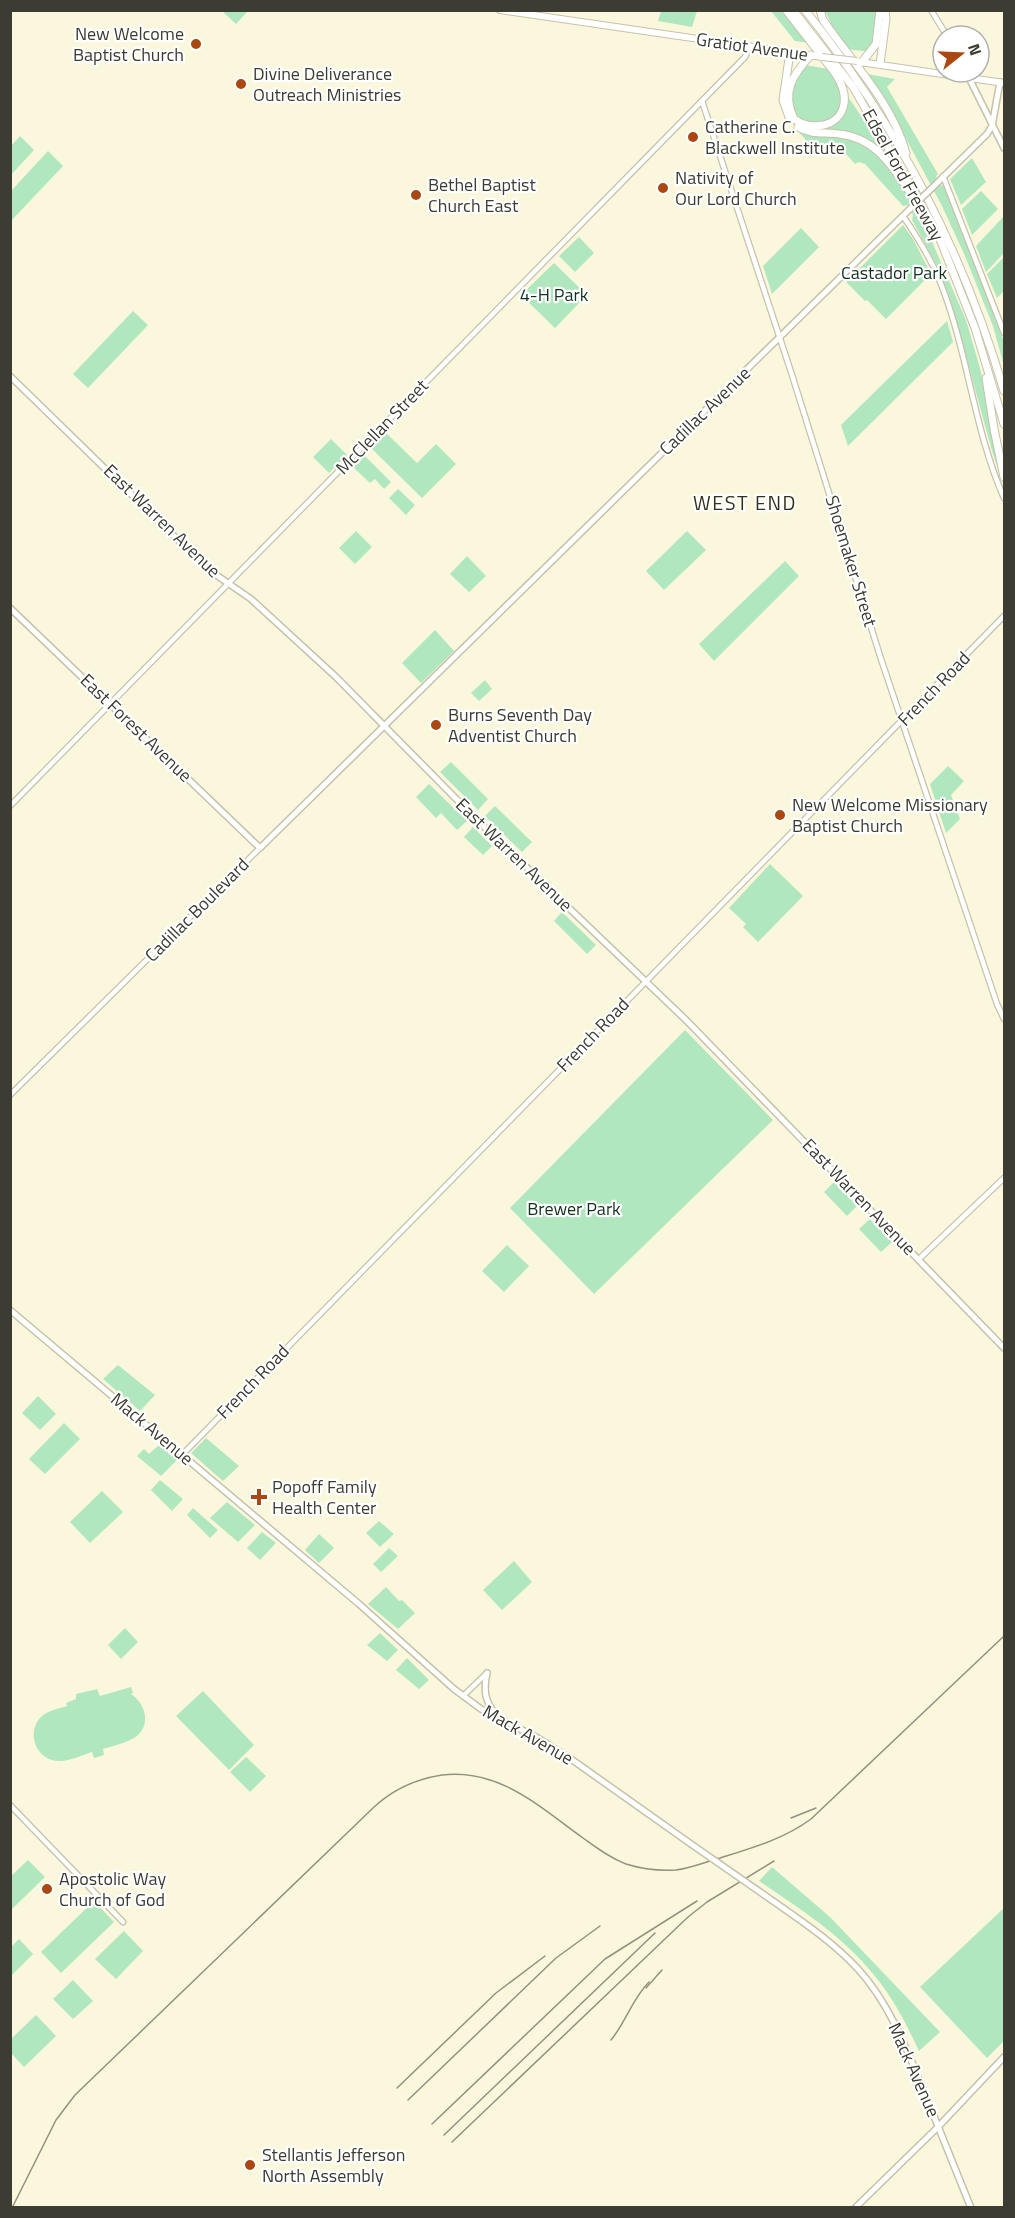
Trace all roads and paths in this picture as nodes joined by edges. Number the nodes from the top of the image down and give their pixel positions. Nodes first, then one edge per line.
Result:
1 (500, 10) edge
2 (786, 10) edge
3 (793, 10) edge
4 (805, 10) edge
5 (820, 10) edge
6 (880, 10) edge
7 (885, 10) edge
8 (931, 10) edge
9 (940, 24) edge
10 (750, 46) junction
11 (790, 52) junction
12 (813, 55) junction
13 (859, 61) junction
14 (880, 64) junction
15 (931, 71) edge
16 (1002, 83) edge
17 (971, 84) edge
18 (702, 100) junction
19 (992, 126) junction
20 (1005, 148) edge
21 (907, 158) junction
22 (943, 176) junction
23 (927, 211) junction
24 (903, 216) junction
25 (1005, 333) edge
26 (780, 337) junction
27 (983, 355) junction
28 (997, 366) junction
29 (10, 376) edge
30 (1005, 382) edge
31 (1005, 391) edge
32 (1005, 424) edge
33 (1005, 477) edge
34 (1005, 498) edge
35 (229, 583) junction
36 (10, 608) edge
37 (1005, 616) edge
38 (111, 704) junction
39 (902, 721) junction
40 (385, 726) junction
41 (10, 806) edge
42 (261, 848) junction
43 (646, 981) junction
44 (1005, 1019) edge
45 (10, 1095) edge
46 (1005, 1178) edge
47 (920, 1259) junction
48 (10, 1310) edge
49 (1005, 1348) edge
50 (182, 1455) junction
51 (487, 1673) joint
52 (463, 1696) junction
53 (497, 1717) junction
54 (10, 1805) edge
55 (123, 1922) dead end
56 (1005, 2057) edge
57 (938, 2127) junction
58 (855, 2208) edge
59 (971, 2208) edge

1 - 10 main road, Gratiot Avenue
2 - 12 highway
3 - 23 highway, Edsel Ford Freeway
4 - 21 highway, Edsel Ford Freeway
5 - 21 highway
6 - 13 highway
7 - 14 highway
8 - 9 street
10 - 11 main road, Gratiot Avenue
10 - 18 street, McClellan Street
11 - 12 main road, Gratiot Avenue
11 - 23 highway
12 - 13 main road, Gratiot Avenue, bridge
13 - 14 main road, Gratiot Avenue
14 - 15 main road, Gratiot Avenue
16 - 19 main road
17 - 19 main road
18 - 26 street, Shoemaker Street
18 - 35 street, McClellan Street
19 - 20 main road
19 - 22 main road, Cadillac Avenue
21 - 28 highway, Edsel Ford Freeway
22 - 24 main road, Cadillac Avenue, bridge
22 - 25 street, Edsel Ford Freeway
23 - 27 highway, Edsel Ford Freeway
24 - 26 main road, Cadillac Avenue
24 - 34 street, Edsel Ford Freeway
26 - 39 street, Shoemaker Street
26 - 40 main road, Cadillac Avenue
27 - 32 highway, Edsel Ford Freeway
27 - 33 highway
28 - 30 highway
28 - 31 highway, Edsel Ford Freeway
29 - 35 main road, East Warren Avenue
35 - 38 street, McClellan Street
35 - 40 main road, East Warren Avenue
36 - 38 main road, East Forest Avenue
37 - 39 street, French Road
38 - 41 street, McClellan Street
38 - 42 main road, East Forest Avenue
39 - 43 street, French Road
39 - 44 street, Shoemaker Street
40 - 42 main road, Cadillac Boulevard
40 - 43 main road, East Warren Avenue
42 - 45 street, Cadillac Boulevard
43 - 47 main road, East Warren Avenue
43 - 50 street, French Road
46 - 47 street
47 - 49 main road, East Warren Avenue
48 - 50 main road, Mack Avenue
50 - 52 main road, Mack Avenue
51 - 52 street
51 - 53 main road
52 - 53 main road, Mack Avenue
53 - 57 main road, Mack Avenue, bridge
54 - 55 street
56 - 57 main road
57 - 58 main road
57 - 59 main road, Mack Avenue

